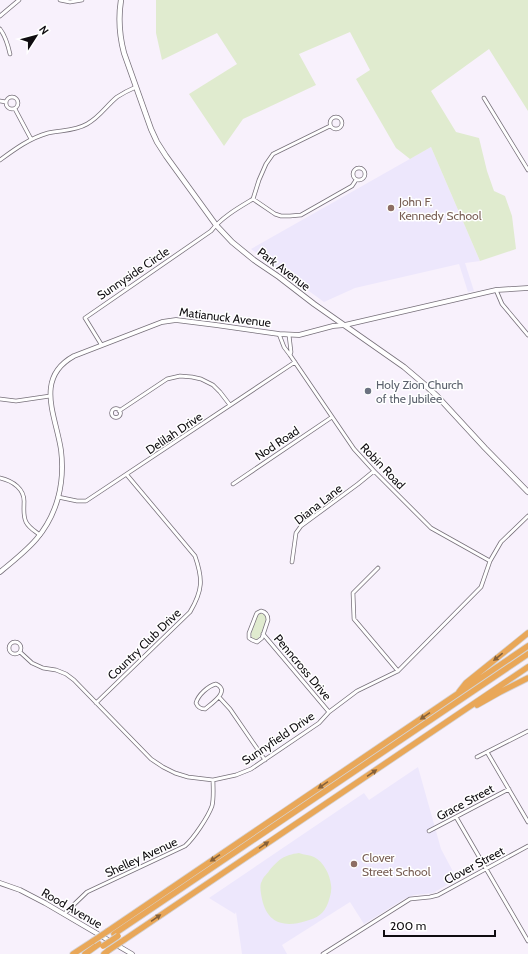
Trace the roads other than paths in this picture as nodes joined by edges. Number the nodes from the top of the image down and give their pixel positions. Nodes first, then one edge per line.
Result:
1 (19, 0) edge
2 (60, 0) edge
3 (82, 0) edge
4 (121, 0) edge
5 (0, 16) edge
6 (0, 29) edge
7 (10, 54) dead end
8 (136, 87) junction
9 (484, 98) dead end
10 (0, 101) edge
11 (6, 102) junction
12 (15, 109) junction
13 (330, 126) junction
14 (31, 139) junction
15 (0, 160) edge
16 (528, 170) edge
17 (356, 180) junction
18 (253, 199) junction
19 (216, 225) junction
20 (528, 288) edge
21 (496, 290) junction
22 (344, 325) junction
23 (279, 334) junction
24 (289, 335) junction
25 (528, 335) edge
26 (101, 344) junction
27 (290, 355) junction
28 (294, 362) junction
29 (50, 396) junction
30 (0, 399) edge
31 (230, 405) junction
32 (119, 411) dead end
33 (332, 417) junction
34 (374, 471) junction
35 (127, 475) junction
36 (0, 478) edge
37 (232, 484) dead end
38 (528, 492) edge
39 (58, 497) junction
40 (528, 516) edge
41 (40, 535) junction
42 (490, 561) junction
43 (292, 562) dead end
44 (378, 568) dead end
45 (0, 572) edge
46 (528, 633) edge
47 (263, 634) junction
48 (528, 646) edge
49 (20, 652) junction
50 (528, 654) edge
51 (528, 659) edge
52 (528, 667) edge
53 (398, 671) junction
54 (528, 678) edge
55 (458, 694) junction
56 (219, 697) junction
57 (96, 703) junction
58 (467, 708) junction
59 (328, 712) junction
60 (528, 731) edge
61 (487, 752) junction
62 (477, 757) dead end
63 (265, 760) junction
64 (213, 780) junction
65 (509, 789) junction
66 (456, 817) junction
67 (528, 822) edge
68 (429, 831) dead end
69 (528, 846) edge
70 (486, 869) junction
71 (0, 883) edge
72 (64, 914) junction
73 (116, 935) junction
74 (528, 941) edge
75 (101, 945) junction
76 (73, 954) edge
77 (85, 954) edge
78 (92, 954) edge
79 (104, 954) edge
80 (132, 954) edge
81 (323, 954) edge

1 - 5 street
2 - 3 street
4 - 8 main road, Park Avenue
6 - 7 street
8 - 14 street
8 - 19 main road, Park Avenue
9 - 16 street
10 - 11 street
11 - 12 street
11 - 12 street
12 - 14 street
13 - 13 street
13 - 18 street
14 - 15 street
17 - 17 street
17 - 18 street
18 - 19 street
19 - 22 main road, Park Avenue
19 - 26 street, Sunnyside Circle
20 - 21 street, Matianuck Avenue
21 - 22 street, Matianuck Avenue
21 - 25 street
22 - 24 street, Matianuck Avenue
22 - 38 main road, Park Avenue
23 - 24 street, Matianuck Avenue
23 - 26 street, Matianuck Avenue
23 - 27 street, Robin Road
24 - 27 street, Robin Road
26 - 29 street, Matianuck Avenue
27 - 28 street, Robin Road
28 - 31 street, Delilah Drive
28 - 33 street, Robin Road
29 - 30 street
29 - 39 street, Matianuck Avenue
31 - 32 street
31 - 35 street, Delilah Drive
33 - 34 street, Robin Road
33 - 37 street, Nod Road
34 - 42 street, Robin Road
34 - 43 street, Diana Lane
35 - 39 street, Delilah Drive
35 - 57 street, Country Club Drive
36 - 41 street
39 - 41 street, Matianuck Avenue
40 - 42 street, Sunnyfield Drive
41 - 45 street, Matianuck Avenue
42 - 53 street, Sunnyfield Drive
44 - 53 street
46 -> 55 highway
47 - 47 street, Penncross Drive
47 - 59 street, Penncross Drive
48 - 55 highway
49 - 49 street, Sunnyfield Drive
49 - 57 street, Sunnyfield Drive
50 - 73 highway
51 - 73 highway
52 - 58 highway
53 - 59 street, Sunnyfield Drive
54 - 58 highway
55 -> 76 highway, bridge
56 - 56 street
56 - 63 street
57 - 64 street, Sunnyfield Drive
79 -> 58 highway, bridge
59 - 63 street, Sunnyfield Drive
60 - 61 street
61 - 62 street
61 - 65 street
63 - 64 street, Sunnyfield Drive
64 - 72 street, Shelley Avenue
65 - 66 street, Grace Street
65 - 67 street
66 - 68 street, Grace Street
66 - 70 street
69 - 70 street, Clover Street
70 - 74 street
70 - 81 street, Clover Street
71 - 72 street, Rood Avenue
72 - 80 street, Rood Avenue
73 - 75 highway
75 - 77 highway
75 - 78 highway

